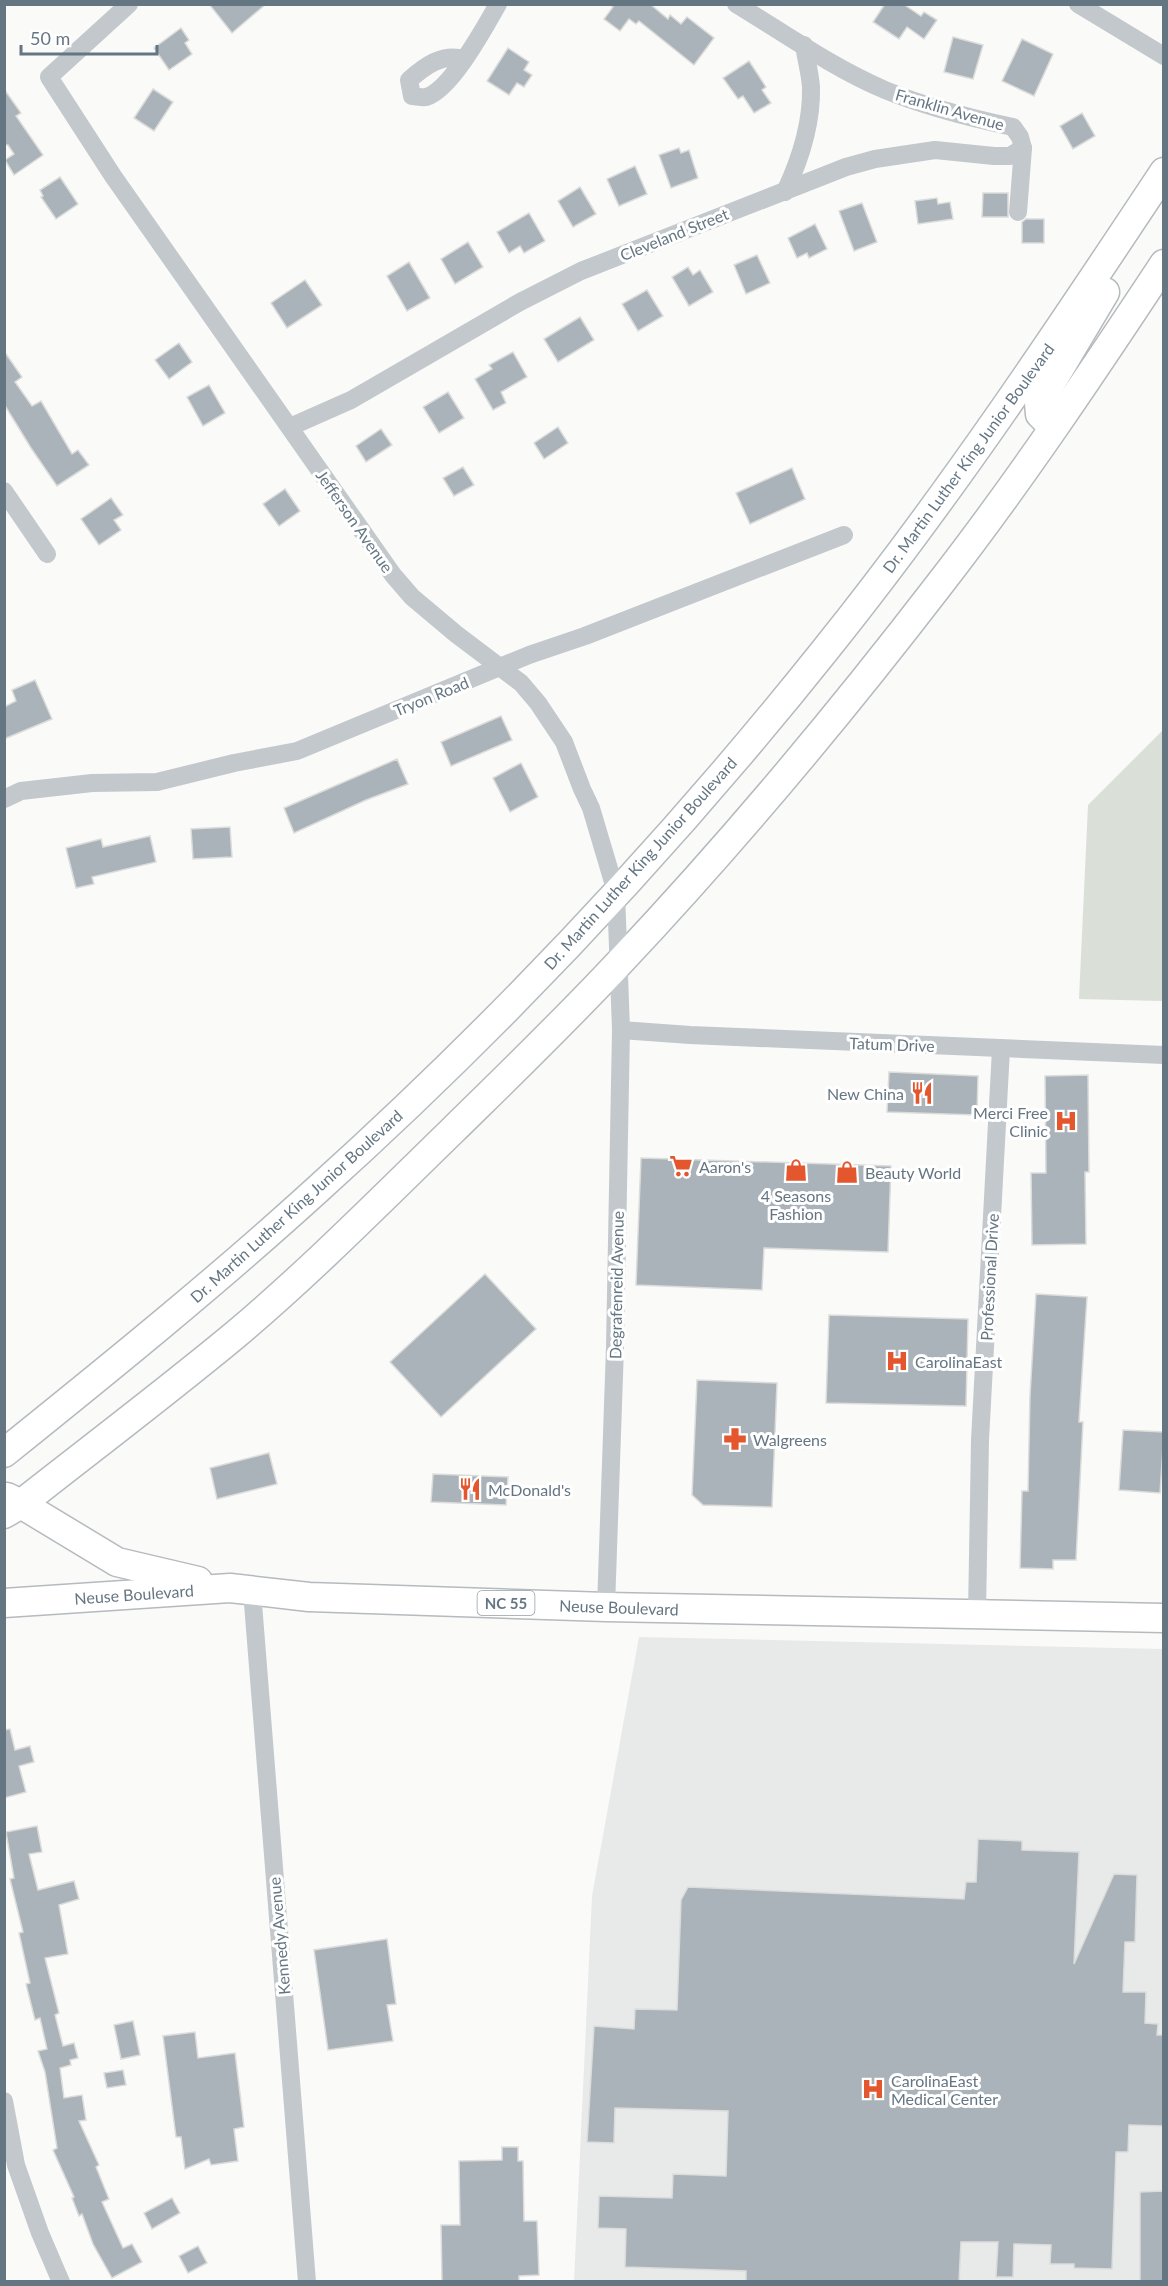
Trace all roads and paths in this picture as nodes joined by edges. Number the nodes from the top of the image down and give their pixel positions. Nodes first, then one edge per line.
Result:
1 (129, 4) edge
2 (498, 4) edge
3 (736, 4) edge
4 (1078, 4) edge
5 (804, 45) junction
6 (1164, 56) edge
7 (464, 59) dead end
8 (1023, 148) junction
9 (1164, 172) edge
10 (785, 192) junction
11 (1147, 197) junction
12 (1018, 212) dead end
13 (1164, 264) edge
14 (290, 427) junction
15 (1053, 427) junction
16 (4, 491) edge
17 (844, 535) dead end
18 (47, 554) dead end
19 (502, 667) junction
20 (4, 799) edge
21 (616, 892) junction
22 (619, 963) junction
23 (621, 1030) junction
24 (1001, 1049) junction
25 (1164, 1055) edge
26 (4, 1453) edge
27 (10, 1504) edge
28 (241, 1589) junction
29 (4, 1603) edge
30 (606, 1607) junction
31 (977, 1614) junction
32 (1164, 1618) edge
33 (4, 2101) edge
34 (61, 2282) edge
35 (307, 2282) edge

1 - 14 street, Jefferson Avenue
2 - 7 street
3 - 5 street, Franklin Avenue
4 - 6 street
5 - 8 street, Franklin Avenue
5 - 10 street
8 - 10 street, Cleveland Street
8 - 12 street
9 - 11 main road, Dr. Martin Luther King Junior Boulevard
10 - 14 street, Cleveland Street
11 - 15 main road
11 - 21 main road, Dr. Martin Luther King Junior Boulevard
13 - 15 main road
14 - 19 street, Jefferson Avenue
15 - 22 main road
16 - 18 street
17 - 19 street, Tryon Road
19 - 20 street, Tryon Road
19 - 21 street, Jefferson Avenue
21 - 22 street, Jefferson Avenue
21 - 26 main road, Dr. Martin Luther King Junior Boulevard
22 - 23 street, Degrafenreid Avenue
22 - 27 main road
23 - 24 street, Tatum Drive
23 - 30 street, Degrafenreid Avenue
24 - 25 street, Tatum Drive
24 - 31 street, Professional Drive
27 - 28 main road, NC 55
28 - 29 main road, Neuse Boulevard / NC 55
28 - 30 main road, Neuse Boulevard / NC 55
28 - 35 street, Kennedy Avenue
30 - 31 main road, Neuse Boulevard / NC 55
31 - 32 main road, Neuse Boulevard / NC 55
33 - 34 street

